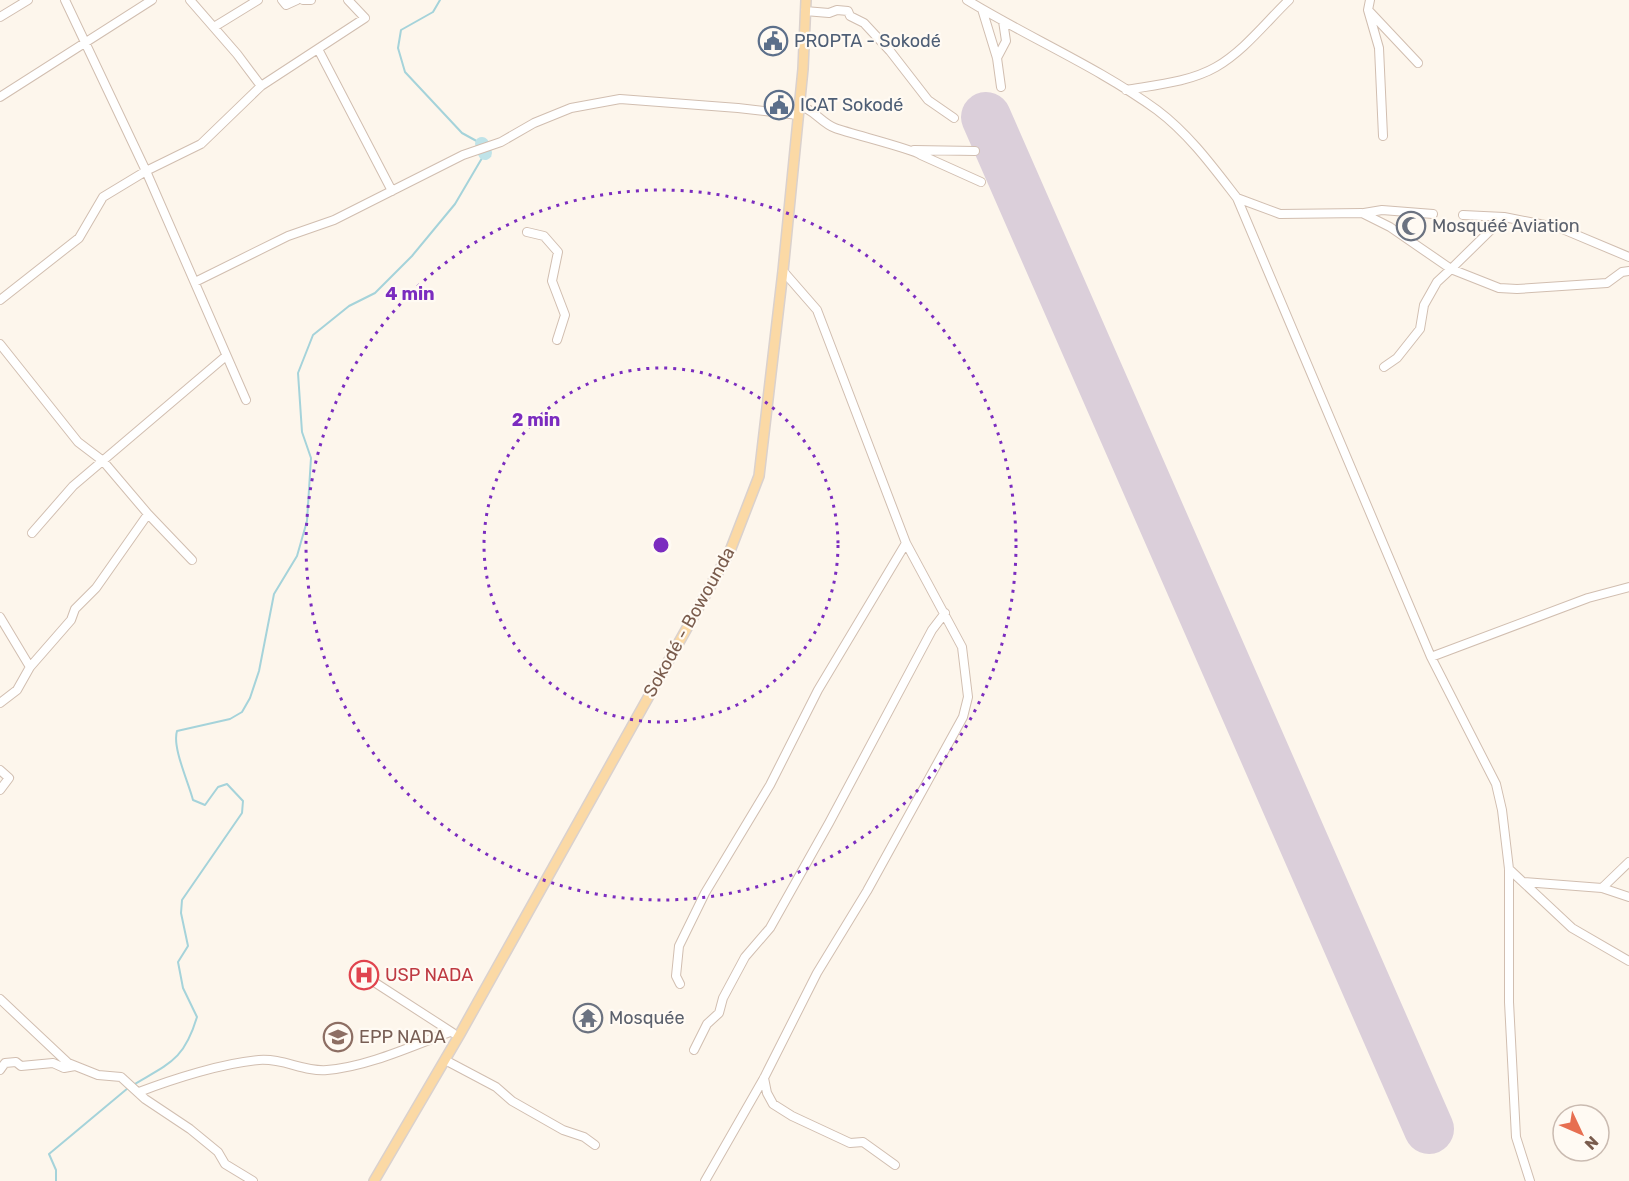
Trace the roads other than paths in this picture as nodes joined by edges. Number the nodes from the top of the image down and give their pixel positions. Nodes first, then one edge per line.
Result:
1 (28, 0) edge
2 (65, 0) edge
3 (152, 0) edge
4 (190, 0) edge
5 (258, 0) edge
6 (282, 0) edge
7 (297, 0) edge
8 (303, 0) edge
9 (311, 0) edge
10 (348, 0) edge
11 (806, 0) edge
12 (967, 0) edge
13 (1289, 0) edge
14 (1370, 0) edge
15 (982, 9) junction
16 (1368, 10) junction
17 (805, 11) junction
18 (0, 17) edge
19 (1003, 21) junction
20 (214, 27) junction
21 (86, 44) junction
22 (318, 49) junction
23 (997, 58) junction
24 (1418, 63) dead end
25 (261, 86) junction
26 (1001, 87) dead end
27 (1126, 90) junction
28 (0, 97) edge
29 (799, 111) junction
30 (954, 118) dead end
31 (1383, 136) dead end
32 (914, 150) junction
33 (975, 151) dead end
34 (146, 171) junction
35 (981, 182) dead end
36 (392, 191) junction
37 (1236, 198) junction
38 (1362, 213) junction
39 (1433, 214) dead end
40 (1463, 215) dead end
41 (1504, 216) junction
42 (527, 232) dead end
43 (1629, 257) edge
44 (1451, 269) junction
45 (783, 271) junction
46 (1629, 271) edge
47 (195, 282) junction
48 (0, 300) edge
49 (557, 340) dead end
50 (0, 344) edge
51 (226, 356) junction
52 (1384, 367) dead end
53 (246, 400) dead end
54 (103, 461) junction
55 (148, 514) junction
56 (32, 533) dead end
57 (906, 543) junction
58 (192, 560) dead end
59 (1629, 587) edge
60 (945, 613) junction
61 (0, 616) edge
62 (1431, 657) junction
63 (30, 667) junction
64 (0, 703) edge
65 (0, 770) edge
66 (0, 790) edge
67 (1629, 862) edge
68 (1509, 869) junction
69 (1524, 882) junction
70 (1602, 888) junction
71 (1629, 897) edge
72 (1629, 961) edge
73 (370, 980) dead end
74 (680, 984) dead end
75 (0, 999) edge
76 (455, 1033) junction
77 (694, 1050) dead end
78 (445, 1060) junction
79 (75, 1066) junction
80 (0, 1070) edge
81 (764, 1078) junction
82 (139, 1092) junction
83 (595, 1145) dead end
84 (895, 1165) dead end
85 (253, 1181) edge
86 (374, 1181) edge
87 (705, 1181) edge
88 (1530, 1181) edge

1 - 18 street
2 - 21 street
3 - 21 street
4 - 20 street
5 - 20 street
6 - 7 street
8 - 9 street
10 - 22 street
11 - 17 main road, Sokodé - Bowounda
12 - 15 street
13 - 27 street
14 - 16 street
15 - 19 street
15 - 23 street
16 - 24 street
16 - 31 street
17 - 29 main road, Sokodé - Bowounda
17 - 30 street
19 - 23 street
19 - 27 street
20 - 25 street
21 - 28 street
21 - 34 street
22 - 25 street
22 - 36 street
23 - 26 street
25 - 34 street
27 - 37 street
29 - 32 street
29 - 36 street
29 - 45 main road, Sokodé - Bowounda
32 - 33 street
32 - 35 street
34 - 47 street
34 - 48 street
36 - 47 street
37 - 38 street
37 - 62 street
38 - 39 street
38 - 44 street
40 - 41 street
41 - 43 street
41 - 44 street
42 - 49 street
44 - 46 street
44 - 52 street
45 - 57 street
45 - 76 main road, Sokodé - Bowounda
47 - 51 street
50 - 54 street
51 - 53 street
51 - 54 street
54 - 55 street
54 - 56 street
55 - 58 street
55 - 63 street
57 - 60 street
57 - 74 street
59 - 62 street
60 - 77 street
60 - 81 street
61 - 63 street
62 - 68 street
63 - 64 street
65 - 66 street
67 - 70 street
68 - 69 street
68 - 88 street
69 - 70 street
69 - 72 street
70 - 71 street
73 - 76 street
75 - 79 street
76 - 78 main road, Sokodé - Bowounda
76 - 82 street
78 - 83 street
78 - 86 main road, Sokodé - Bowounda
79 - 80 street
79 - 82 street
81 - 84 street
81 - 87 street
82 - 85 street

